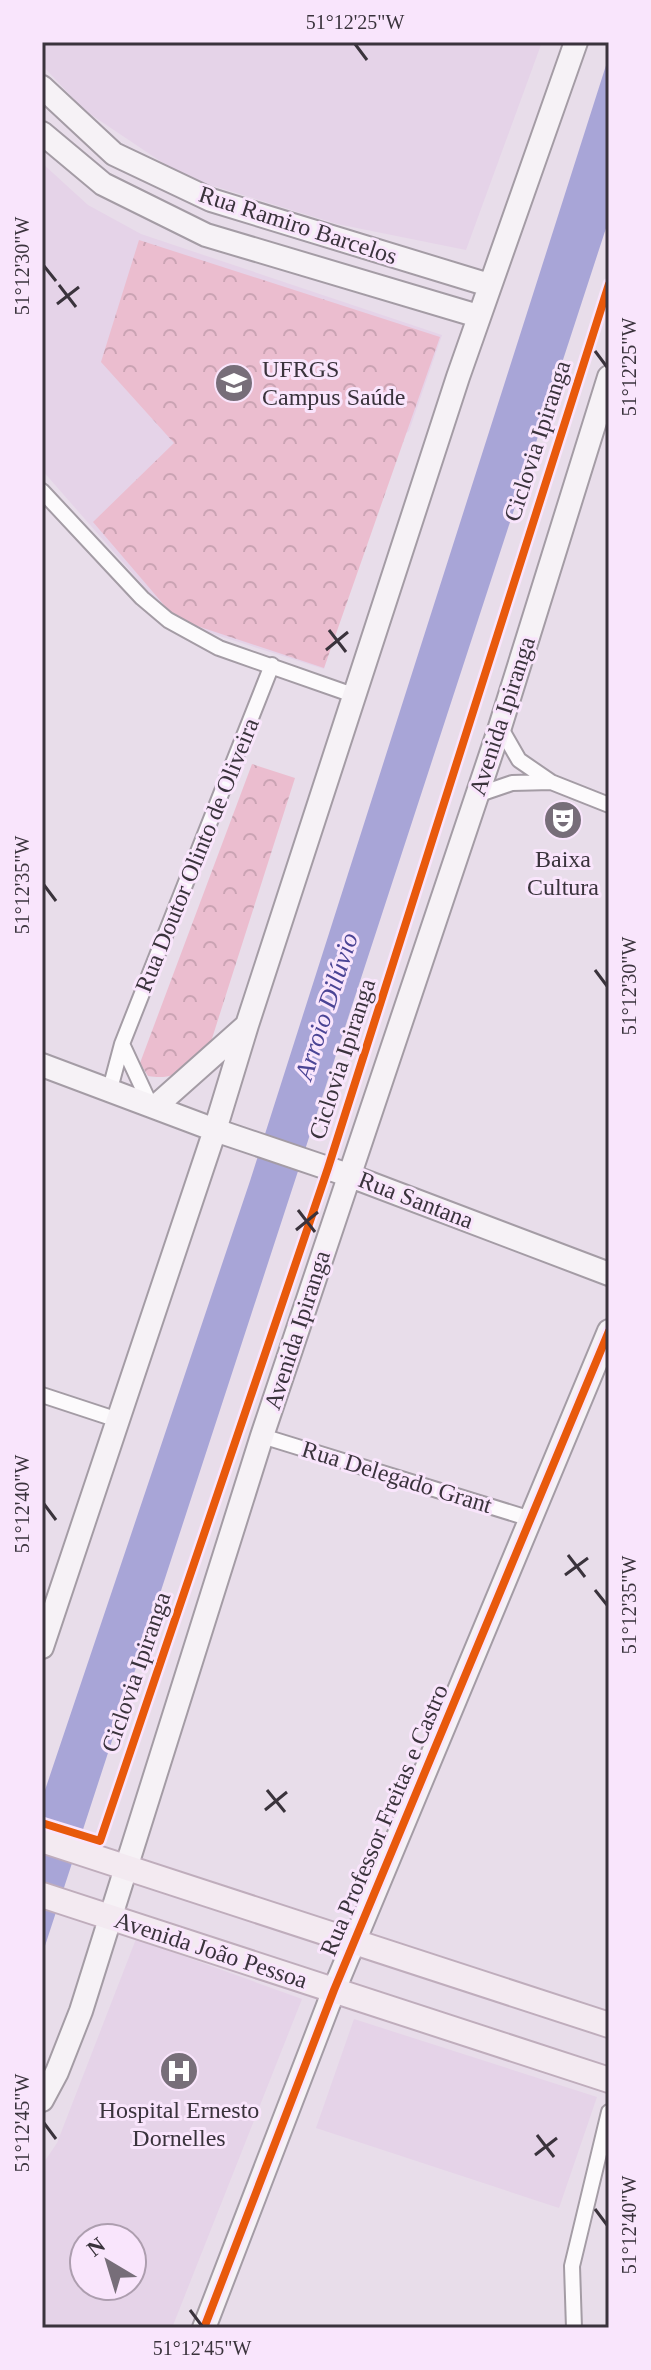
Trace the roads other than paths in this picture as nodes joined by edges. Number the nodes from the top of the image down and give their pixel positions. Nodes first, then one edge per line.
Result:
1 (576, 42) edge
2 (42, 87) edge
3 (42, 133) edge
4 (489, 285) junction
5 (478, 316) junction
6 (609, 377) edge
7 (42, 491) edge
8 (272, 665) junction
9 (356, 696) junction
10 (500, 727) junction
11 (551, 782) junction
12 (477, 795) junction
13 (609, 805) edge
14 (247, 1025) junction
15 (122, 1044) junction
16 (42, 1065) edge
17 (110, 1089) junction
18 (153, 1105) junction
19 (224, 1133) junction
20 (348, 1175) junction
21 (609, 1274) edge
22 (609, 1331) edge
23 (42, 1395) edge
24 (118, 1420) junction
25 (262, 1436) junction
26 (531, 1519) junction
27 (42, 1647) edge
28 (42, 1840) edge
29 (128, 1867) junction
30 (42, 1895) edge
31 (112, 1917) junction
32 (355, 1943) junction
33 (334, 1990) junction
34 (609, 2025) edge
35 (609, 2080) edge
36 (42, 2100) edge
37 (609, 2112) edge
38 (204, 2328) edge
39 (574, 2328) edge

1 - 4 main road
2 - 4 main road, Rua Ramiro Barcelos
3 - 5 main road, Rua Ramiro Barcelos
4 - 5 main road
5 - 9 main road
6 - 10 main road, Avenida Ipiranga
7 - 8 street
8 - 9 street
8 - 15 street, Rua Doutor Olinto de Oliveira
9 - 14 main road
10 - 11 street
10 - 12 main road, Avenida Ipiranga
11 - 12 street
11 - 13 street
12 - 20 main road, Avenida Ipiranga
14 - 18 main road
14 - 19 main road
15 - 17 street, Rua Doutor Olinto de Oliveira
15 - 18 street
16 - 17 main road, Rua Santana
17 - 18 main road, Rua Santana
18 - 19 main road, Rua Santana
19 - 20 main road, Rua Santana
19 - 24 main road
20 - 21 main road, Rua Santana
20 - 25 main road, Avenida Ipiranga
22 - 26 main road, Rua Professor Freitas e Castro
23 - 24 street
24 - 27 main road
25 - 26 street, Rua Delegado Grant
25 - 29 main road, Avenida Ipiranga
26 - 32 main road, Rua Professor Freitas e Castro
28 - 29 main road
29 - 31 main road, Avenida Ipiranga
29 - 32 main road
30 - 31 main road, Avenida João Pessoa
31 - 33 main road, Avenida João Pessoa
31 - 36 main road, Avenida Ipiranga
32 - 33 main road, Rua Professor Freitas e Castro
32 - 34 main road
33 - 35 main road, Avenida João Pessoa
33 - 38 main road, Rua Professor Freitas e Castro
37 - 39 street

